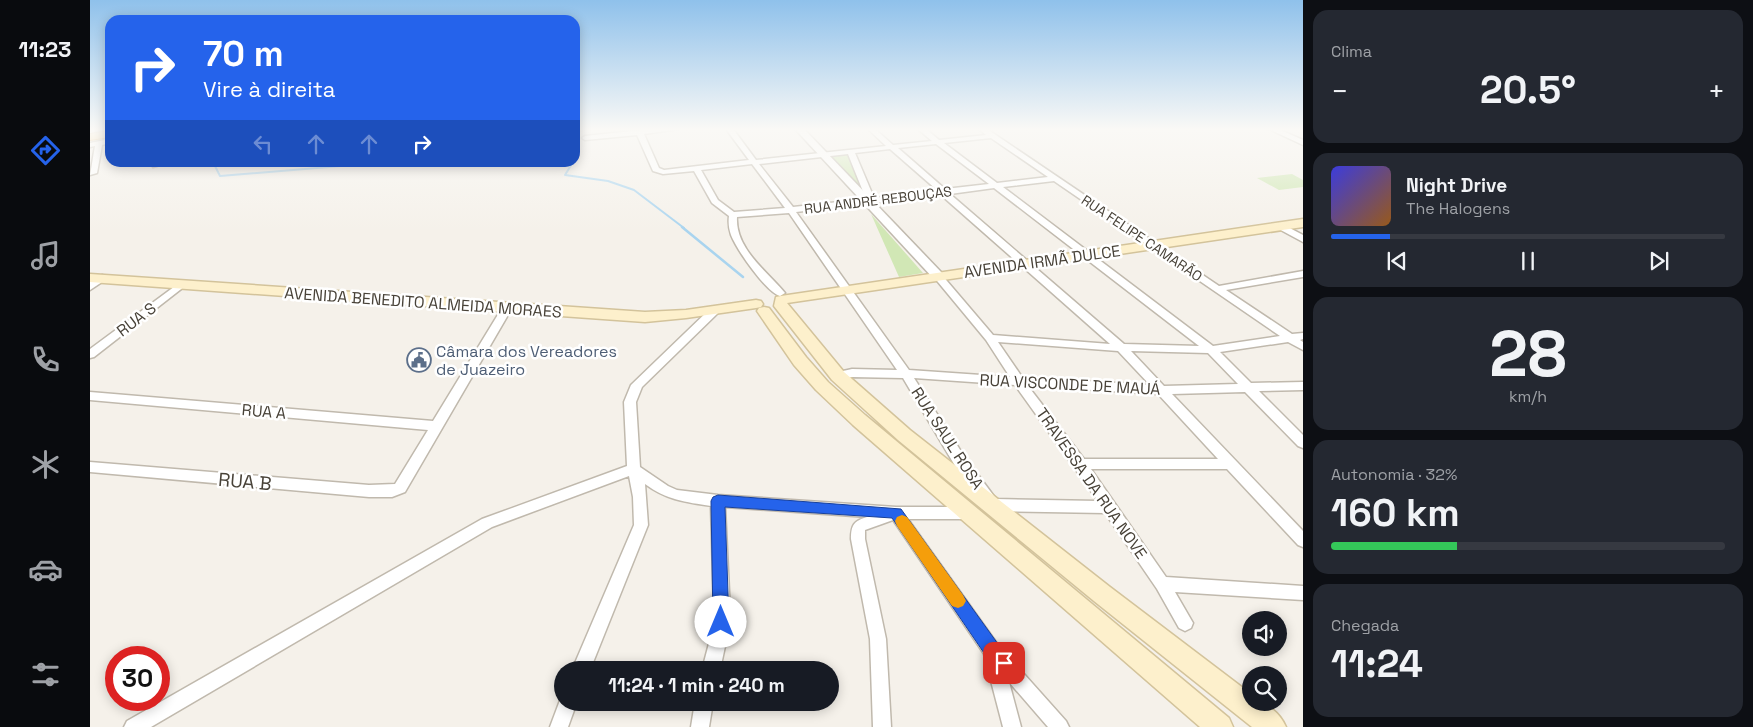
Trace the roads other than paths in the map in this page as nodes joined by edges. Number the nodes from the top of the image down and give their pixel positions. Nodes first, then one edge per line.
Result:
1 (93, 163) edge
2 (653, 163) edge
3 (745, 163) edge
4 (755, 163) edge
5 (831, 163) edge
6 (854, 163) edge
7 (910, 163) edge
8 (964, 163) edge
9 (1031, 163) edge
10 (696, 168) junction
11 (93, 173) dead end
12 (1054, 179) junction
13 (993, 186) junction
14 (944, 192) junction
15 (868, 201) junction
16 (791, 210) junction
17 (733, 215) junction
18 (1303, 223) edge
19 (1280, 226) junction
20 (1303, 239) edge
21 (1153, 245) junction
22 (1085, 255) junction
23 (1026, 264) junction
24 (1303, 274) edge
25 (938, 276) junction
26 (94, 281) edge
27 (182, 284) junction
28 (1217, 289) junction
29 (848, 290) junction
30 (772, 303) junction
31 (507, 308) junction
32 (715, 310) junction
33 (1303, 336) edge
34 (1290, 337) junction
35 (990, 338) junction
36 (1303, 347) edge
37 (1122, 348) junction
38 (1211, 350) junction
39 (90, 354) edge
40 (906, 374) junction
41 (838, 376) junction
42 (1019, 382) junction
43 (1303, 386) edge
44 (1249, 388) junction
45 (1162, 390) junction
46 (90, 396) edge
47 (437, 426) junction
48 (1303, 443) edge
49 (1080, 464) junction
50 (1231, 464) junction
51 (90, 467) edge
52 (634, 469) junction
53 (718, 501) junction
54 (992, 505) junction
55 (1109, 507) junction
56 (896, 513) junction
57 (970, 513) junction
58 (1303, 541) edge
59 (1162, 584) junction
60 (1303, 593) edge
61 (1102, 594) junction
62 (1082, 611) junction
63 (1185, 623) dead end
64 (992, 650) junction
65 (585, 661) edge
66 (713, 661) edge
67 (565, 711) edge
68 (703, 711) edge
69 (133, 727) edge
70 (559, 727) edge
71 (700, 727) edge
72 (882, 727) edge
73 (1012, 727) edge
74 (1060, 727) edge
75 (1220, 727) edge
76 (1273, 727) edge

1 - 11 street
2 - 10 street
3 - 10 street
4 - 16 street, RUA SAUL ROSA
5 - 15 street
6 - 15 street
7 - 14 street
8 - 13 street
9 - 12 street, RUA FELIPE CAMARÃO
10 - 17 street
12 - 13 street, RUA ANDRÉ REBOUÇAS
12 - 21 street, RUA FELIPE CAMARÃO
13 - 14 street, RUA ANDRÉ REBOUÇAS
13 - 22 street
14 - 15 street, RUA ANDRÉ REBOUÇAS
14 - 23 street
15 - 16 street, RUA ANDRÉ REBOUÇAS
15 - 25 street
16 - 17 street, RUA ANDRÉ REBOUÇAS
16 - 29 street, RUA SAUL ROSA
17 - 30 street
18 - 19 main road, AVENIDA IRMÃ DULCE
19 - 20 street
19 - 21 main road, AVENIDA IRMÃ DULCE
21 - 22 main road, AVENIDA IRMÃ DULCE
21 - 28 street, RUA FELIPE CAMARÃO
22 - 23 main road, AVENIDA IRMÃ DULCE
22 - 38 street
23 - 25 main road, AVENIDA IRMÃ DULCE
23 - 37 street
24 - 28 street
25 - 29 main road, AVENIDA IRMÃ DULCE
25 - 35 street, TRAVESSA DA RUA NOVE
26 - 27 main road, AVENIDA BENEDITO ALMEIDA MORAES
27 - 31 main road, AVENIDA BENEDITO ALMEIDA MORAES
27 - 39 street, RUA S
28 - 34 street, RUA FELIPE CAMARÃO
29 - 30 main road, AVENIDA IRMÃ DULCE
29 - 40 street, RUA SAUL ROSA
30 - 32 main road, AVENIDA BENEDITO ALMEIDA MORAES
30 - 41 main road
30 - 57 main road
31 - 32 main road, AVENIDA BENEDITO ALMEIDA MORAES
31 - 47 street
32 - 52 street
33 - 34 street
34 - 36 street, RUA FELIPE CAMARÃO
34 - 38 street
35 - 37 street
35 - 42 street, TRAVESSA DA RUA NOVE
37 - 38 street
37 - 45 street
38 - 44 street
40 - 41 street, RUA VISCONDE DE MAUÁ
40 - 42 street, RUA VISCONDE DE MAUÁ
40 - 54 street, RUA SAUL ROSA
41 - 54 main road
42 - 45 street, RUA VISCONDE DE MAUÁ
42 - 49 street, TRAVESSA DA RUA NOVE
43 - 44 street, RUA VISCONDE DE MAUÁ
44 - 45 street, RUA VISCONDE DE MAUÁ
44 - 48 street
45 - 50 street
46 - 47 street, RUA A
47 - 51 street, RUA B
49 - 50 street
49 - 55 street, TRAVESSA DA RUA NOVE
50 - 58 street
52 - 53 street
52 - 65 street
52 - 69 street
53 - 56 street
53 - 66 street
54 - 55 street
54 - 61 main road, RUA SAUL ROSA
55 - 59 street, TRAVESSA DA RUA NOVE
56 - 57 street
56 - 64 street
56 - 72 street
57 - 62 main road
59 - 60 street
59 - 63 street, TRAVESSA DA RUA NOVE
61 - 62 street
61 - 76 main road, RUA SAUL ROSA
62 - 75 main road
64 - 73 street
64 - 74 street
67 - 70 street
68 - 71 street

